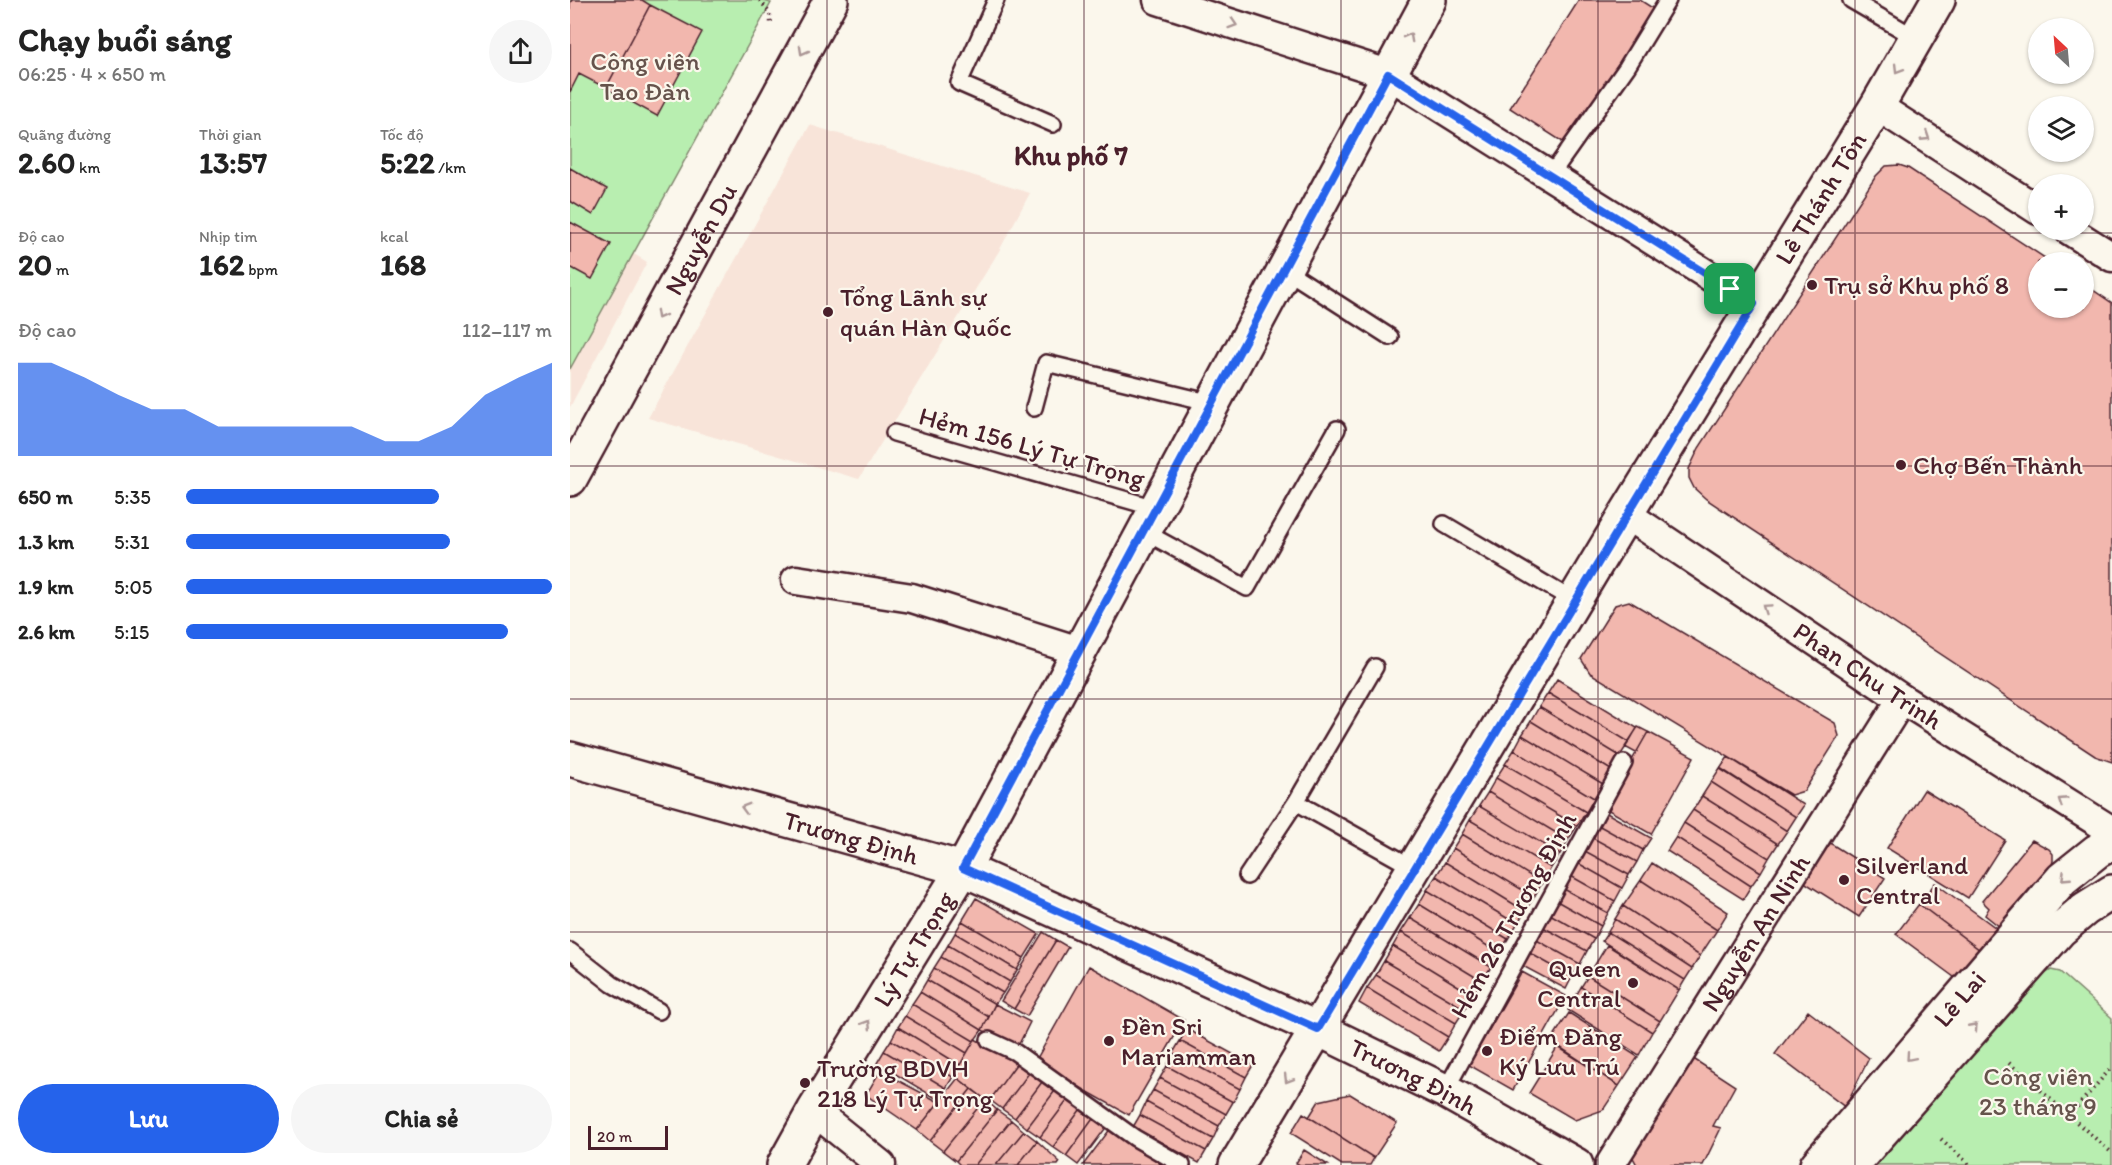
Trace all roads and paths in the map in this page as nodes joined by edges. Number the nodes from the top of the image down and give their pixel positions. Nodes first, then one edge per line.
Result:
1 (760, 0) edge
2 (831, 0) edge
3 (996, 0) edge
4 (1158, 0) edge
5 (1429, 0) edge
6 (1668, 0) edge
7 (1851, 0) edge
8 (1938, 0) edge
9 (771, 24) dead end
10 (1916, 38) junction
11 (1388, 74) junction
12 (1876, 106) junction
13 (1053, 124) dead end
14 (1550, 176) junction
15 (2028, 204) edge
16 (2085, 240) edge
17 (2112, 257) edge
18 (1284, 269) junction
19 (1754, 304) junction
20 (1390, 337) dead end
21 (1212, 403) junction
22 (1034, 408) dead end
23 (1337, 429) dead end
24 (894, 433) dead end
25 (570, 479) edge
26 (1626, 514) junction
27 (1149, 519) junction
28 (1444, 524) dead end
29 (796, 580) dead end
30 (1574, 601) junction
31 (1079, 651) junction
32 (1375, 667) dead end
33 (1902, 699) junction
34 (570, 759) edge
35 (1624, 763) dead end
36 (1296, 802) junction
37 (2112, 831) edge
38 (2112, 843) edge
39 (963, 868) junction
40 (1414, 868) junction
41 (1247, 876) dead end
42 (2112, 892) edge
43 (570, 951) edge
44 (659, 1011) dead end
45 (1318, 1029) junction
46 (989, 1040) dead end
47 (2009, 1064) dead end
48 (2112, 1067) edge
49 (1445, 1091) junction
50 (814, 1111) junction
51 (2069, 1116) junction
52 (1941, 1139) dead end
53 (2112, 1153) edge
54 (784, 1165) edge
55 (881, 1165) edge
56 (1182, 1165) edge
57 (1236, 1165) edge
58 (1576, 1165) edge
59 (1610, 1165) edge
60 (1817, 1165) edge
61 (1852, 1165) edge
62 (1970, 1165) edge

1 - 9 path
2 -> 25 street, Nguyễn Du
3 - 13 lane
4 -> 11 street
11 -> 5 street, Lý Tự Trọng
6 - 14 lane
7 - 10 lane
8 - 10 street, Lê Thánh Tôn
10 -> 12 street, Lê Thánh Tôn
11 - 14 street
11 - 18 street, Lý Tự Trọng
12 -> 15 street
12 - 19 street, Lê Thánh Tôn
14 - 19 street
16 - 17 street
18 - 20 lane
18 - 21 street, Lý Tự Trọng
19 - 26 street, Lê Thánh Tôn
21 - 22 lane
21 - 27 street, Lý Tự Trọng
23 - 27 lane, Hẻm 156 Lý Tự Trọng
24 - 27 lane, Hẻm 156 Lý Tự Trọng
26 - 30 street, Lê Thánh Tôn
33 -> 26 street, Phan Chu Trinh
27 - 31 street, Lý Tự Trọng
28 - 30 lane
29 - 31 street
30 - 40 street, Lê Thánh Tôn
31 - 39 street, Lý Tự Trọng
32 - 36 lane
37 -> 33 street, Phan Chu Trinh
33 - 59 street, Nguyễn An Ninh
39 -> 34 street, Trương Định
35 - 49 lane, Hẻm 26 Trương Ðịnh
36 - 40 lane
36 - 41 lane
38 -> 60 street, Lê Lai
39 - 45 street, Trương Định
50 -> 39 street, Lý Tự Trọng
40 - 45 street, Lê Thánh Tôn
61 -> 42 street, Lê Lai
43 - 44 lane
45 - 49 street, Trương Định
45 -> 57 street, Lê Thánh Tôn
46 - 56 lane
47 - 51 path
48 - 51 path
49 - 58 street, Trương Định
50 - 54 street, Lý Tự Trọng
50 - 55 street
51 - 53 path
52 - 62 path

